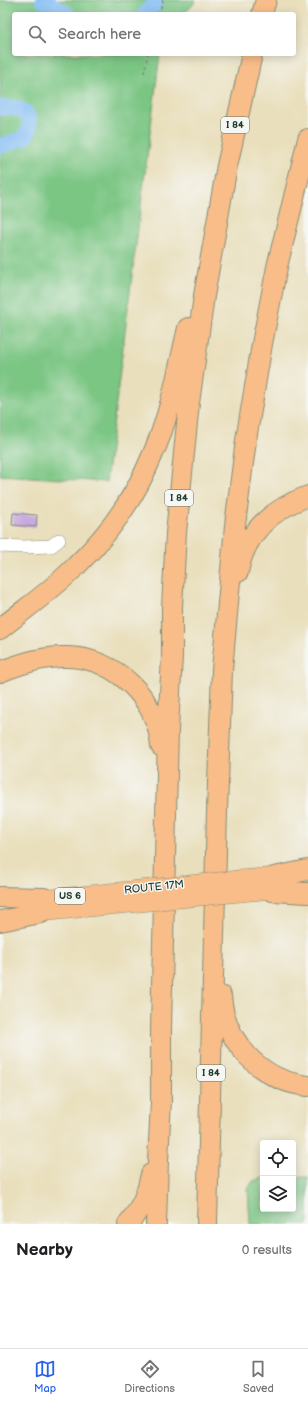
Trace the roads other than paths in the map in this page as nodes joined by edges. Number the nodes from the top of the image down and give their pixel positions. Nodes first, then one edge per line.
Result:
1 (266, 0) edge
2 (263, 12) edge
3 (252, 56) edge
4 (308, 139) edge
5 (221, 196) junction
6 (308, 496) edge
7 (58, 540) dead end
8 (0, 546) edge
9 (0, 629) edge
10 (224, 657) junction
11 (0, 672) edge
12 (167, 804) junction
13 (308, 870) edge
14 (308, 874) edge
15 (273, 884) junction
16 (308, 887) edge
17 (308, 893) edge
18 (0, 897) edge
19 (0, 903) edge
20 (42, 905) junction
21 (0, 916) edge
22 (0, 921) edge
23 (214, 922) junction
24 (308, 1086) edge
25 (161, 1101) junction
26 (128, 1224) edge
27 (156, 1224) edge
28 (207, 1224) edge

1 - 2 highway
3 - 5 highway, I 84
4 - 10 highway, I 84
5 - 9 highway
5 - 12 highway, I 84
6 - 10 highway
7 - 8 street
10 - 23 highway, I 84
11 - 12 highway
12 - 25 highway, I 84
13 - 15 highway
14 - 15 main road, ROUTE 17M / US 6
15 - 16 main road, ROUTE 17M / US 6
15 - 17 highway
15 - 20 main road, ROUTE 17M / US 6, bridge
18 - 20 highway
19 - 20 main road, ROUTE 17M / US 6
20 - 21 main road, ROUTE 17M / US 6
20 - 22 highway
23 - 24 highway
23 - 28 highway, I 84
25 - 26 highway
25 - 27 highway, I 84

